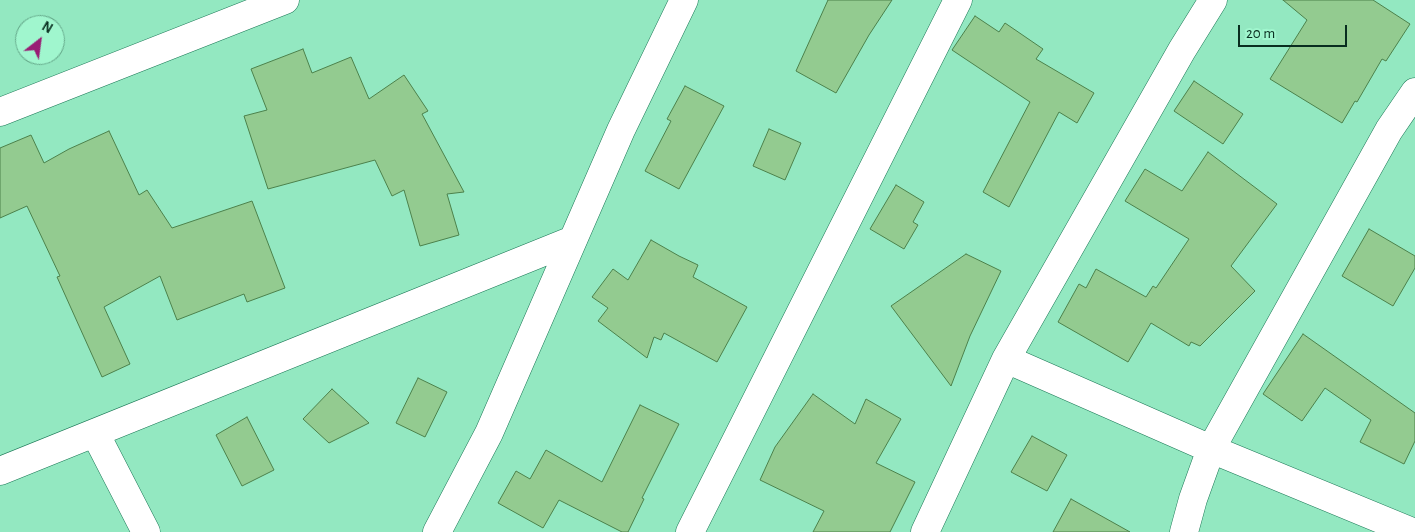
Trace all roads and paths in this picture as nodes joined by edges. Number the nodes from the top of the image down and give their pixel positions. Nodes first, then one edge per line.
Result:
1 (285, 0) edge
2 (684, 0) edge
3 (958, 0) edge
4 (1213, 0) edge
5 (1415, 92) edge
6 (0, 112) edge
7 (573, 240) junction
8 (1006, 359) junction
9 (95, 434) junction
10 (1211, 448) junction
11 (0, 471) edge
12 (146, 532) edge
13 (437, 532) edge
14 (690, 532) edge
15 (925, 532) edge
16 (1184, 532) edge
17 (1412, 532) edge

1 - 6 street
2 - 7 street
3 - 14 street
4 - 8 street
5 - 10 street
7 - 9 street
7 - 13 street
8 - 10 street
8 - 15 street
9 - 11 street
9 - 12 street
10 - 16 street
10 - 17 street

